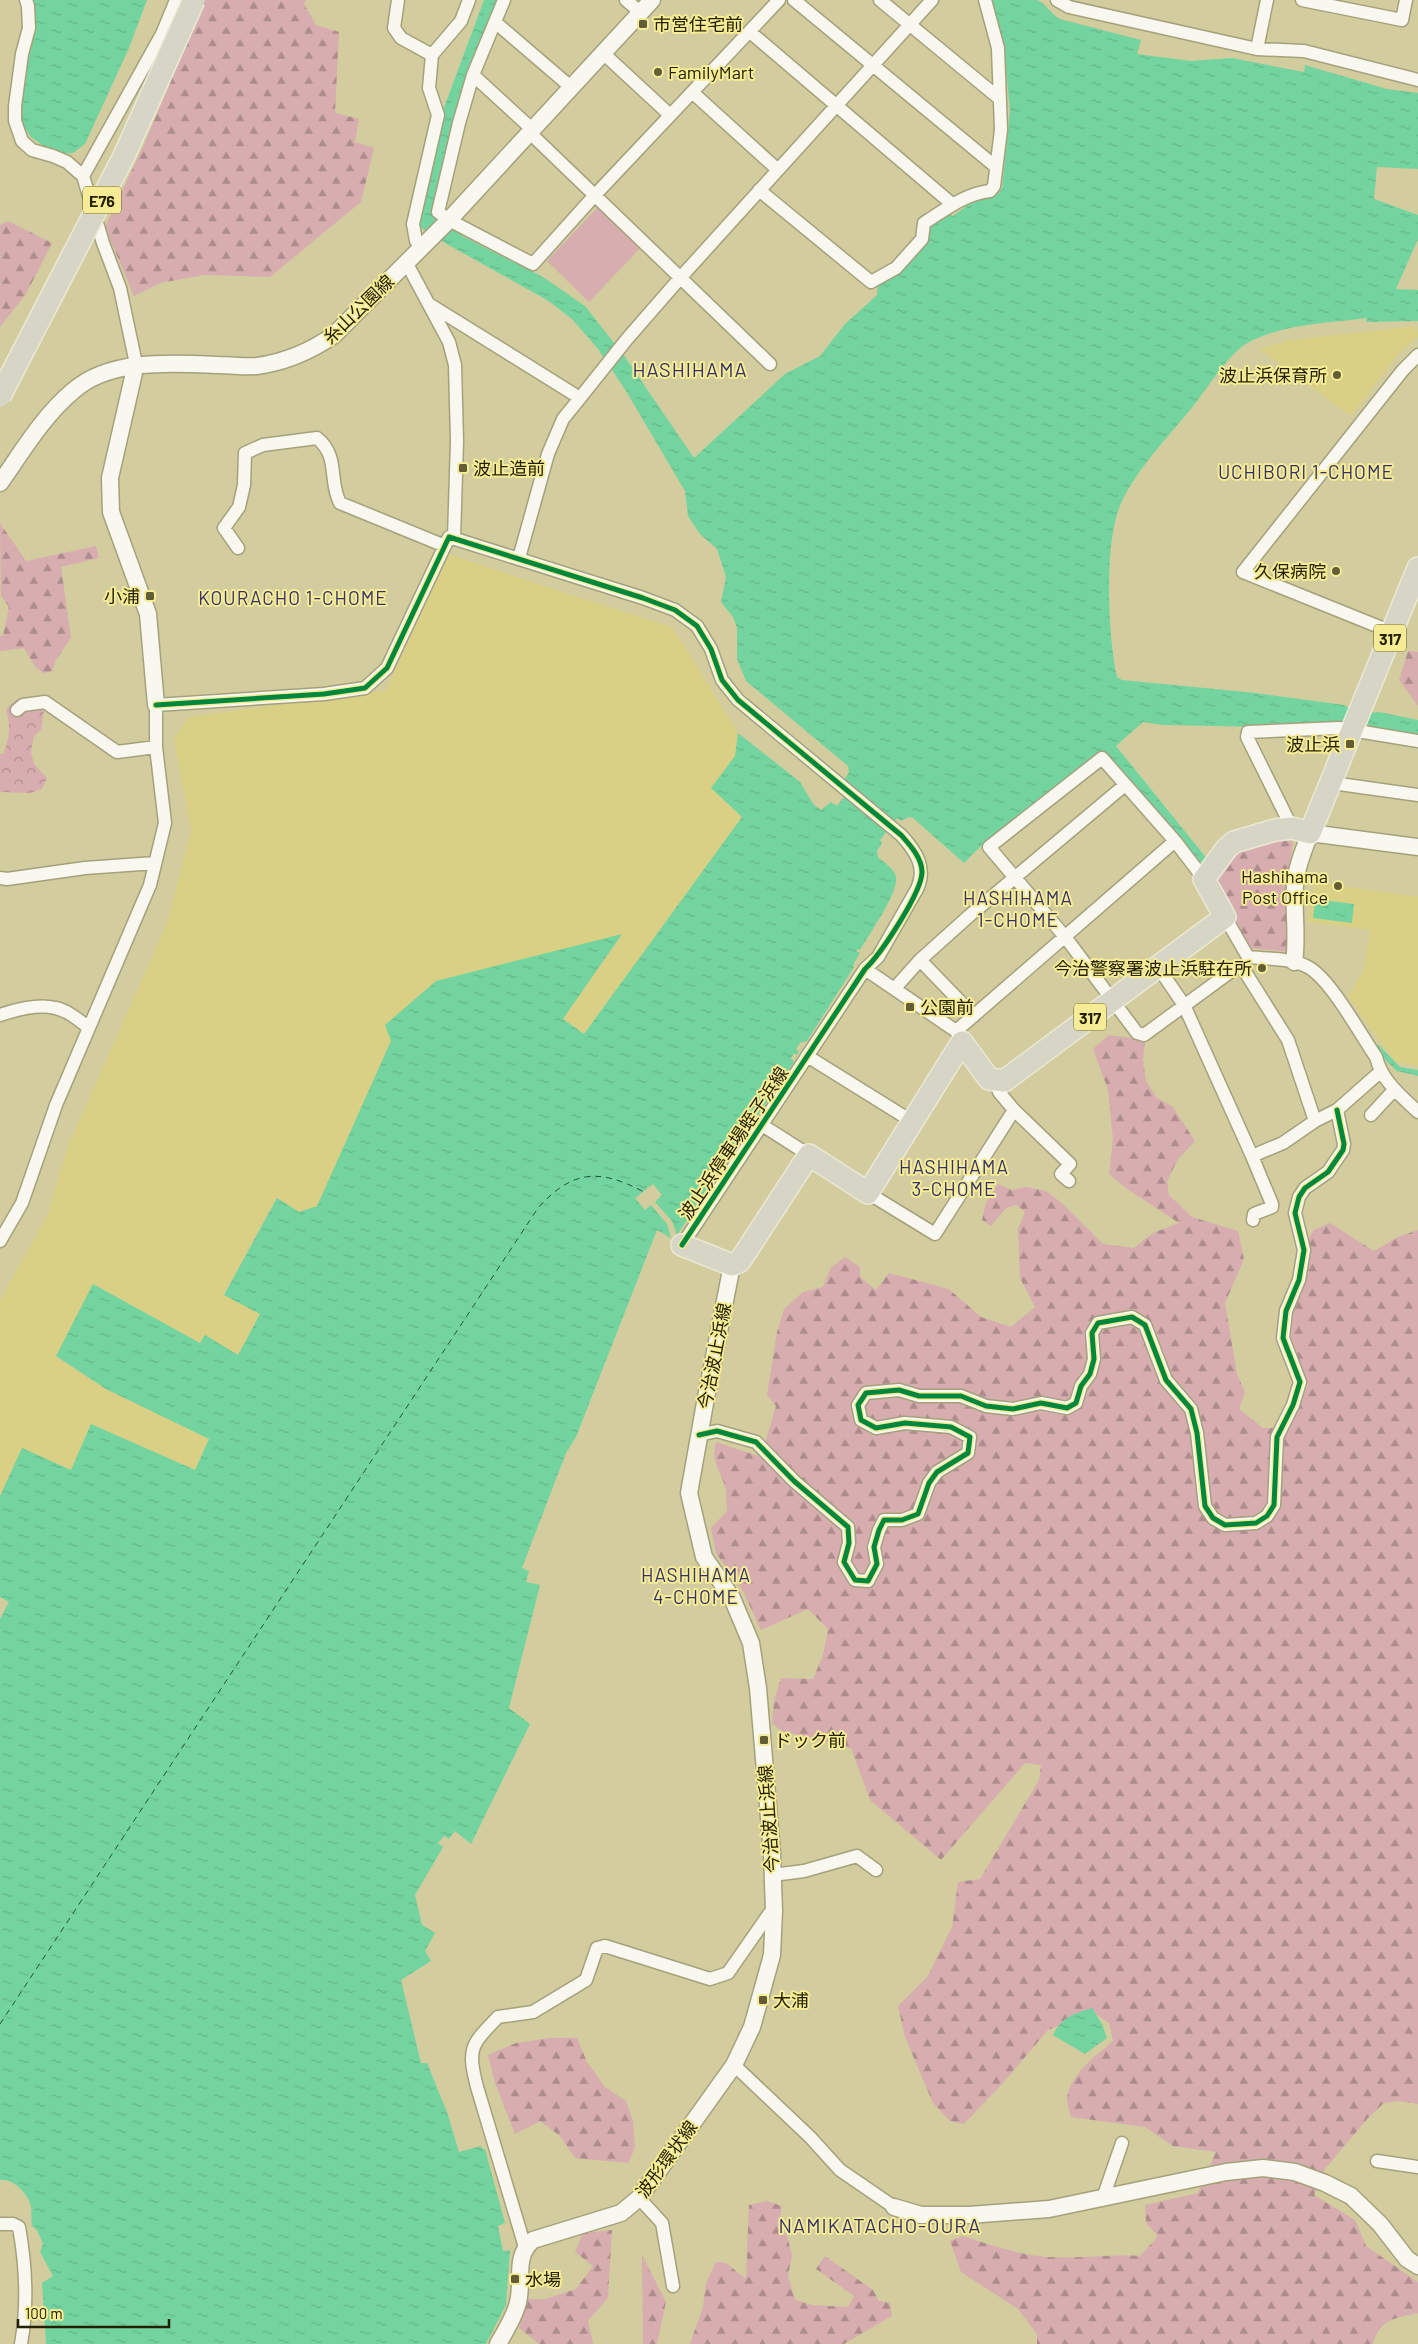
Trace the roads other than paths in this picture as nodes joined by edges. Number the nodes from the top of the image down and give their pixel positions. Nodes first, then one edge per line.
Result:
1 (26, 0) edge
2 (176, 0) edge
3 (194, 0) edge
4 (398, 0) edge
5 (470, 0) edge
6 (504, 0) edge
7 (626, 0) edge
8 (652, 0) edge
9 (779, 0) edge
10 (794, 0) edge
11 (880, 0) edge
12 (932, 0) edge
13 (986, 0) edge
14 (1057, 0) edge
15 (1267, 0) edge
16 (1302, 0) edge
17 (1406, 0) edge
18 (1070, 3) edge
19 (641, 12) junction
20 (495, 22) junction
21 (909, 24) junction
22 (750, 32) junction
23 (1256, 49) junction
24 (603, 53) junction
25 (432, 55) junction
26 (873, 65) junction
27 (474, 75) junction
28 (1418, 80) edge
29 (572, 88) junction
30 (692, 92) junction
31 (1000, 99) junction
32 (837, 107) junction
33 (670, 115) junction
34 (531, 132) junction
35 (996, 167) junction
36 (778, 170) junction
37 (83, 176) junction
38 (759, 190) junction
39 (594, 195) junction
40 (952, 204) junction
41 (449, 220) junction
42 (422, 245) junction
43 (406, 262) junction
44 (681, 277) junction
45 (429, 304) junction
46 (1418, 355) edge
47 (136, 364) junction
48 (770, 364) dead end
49 (0, 396) edge
50 (580, 398) junction
51 (0, 483) edge
52 (450, 542) junction
53 (238, 548) dead end
54 (519, 558) junction
55 (1418, 568) edge
56 (1392, 632) junction
57 (156, 705) junction
58 (17, 710) dead end
59 (1357, 722) junction
60 (1418, 741) edge
61 (156, 747) junction
62 (1332, 783) junction
63 (1125, 785) junction
64 (1418, 795) edge
65 (1301, 831) junction
66 (1175, 841) junction
67 (1418, 847) edge
68 (155, 863) junction
69 (1014, 877) junction
70 (0, 878) edge
71 (1204, 879) junction
72 (1225, 917) junction
73 (1066, 938) junction
74 (920, 960) junction
75 (1246, 962) junction
76 (1294, 962) junction
77 (1158, 967) junction
78 (865, 969) junction
79 (895, 988) junction
80 (1112, 1000) junction
81 (1184, 1005) junction
82 (0, 1015) edge
83 (974, 1016) junction
84 (89, 1028) junction
85 (959, 1036) junction
86 (807, 1056) junction
87 (1380, 1072) junction
88 (996, 1080) junction
89 (1394, 1090) junction
90 (1014, 1110) junction
91 (1337, 1110) junction
92 (1418, 1112) edge
93 (1371, 1114) dead end
94 (1315, 1121) junction
95 (913, 1122) junction
96 (762, 1125) junction
97 (809, 1155) junction
98 (1252, 1156) junction
99 (1069, 1181) dead end
100 (868, 1193) junction
101 (1254, 1220) dead end
102 (0, 1241) edge
103 (682, 1245) joint
104 (732, 1265) junction
105 (699, 1435) junction
106 (876, 1870) dead end
107 (772, 1875) junction
108 (774, 1911) junction
109 (734, 2065) junction
110 (1122, 2143) dead end
111 (1377, 2161) dead end
112 (1418, 2167) edge
113 (639, 2198) junction
114 (1103, 2198) junction
115 (894, 2207) joint
116 (0, 2224) edge
117 (524, 2247) junction
118 (1418, 2266) edge
119 (674, 2286) dead end
120 (22, 2344) edge
121 (498, 2344) edge

1 - 37 street
2 - 37 street
3 - 49 highway, E76, bridge
4 - 25 street
5 - 25 street
6 - 20 street
7 - 19 street
8 - 19 main road, 糸山公園線
9 - 22 street
10 - 26 street
11 - 21 street
12 - 21 street
13 - 31 street
14 - 18 street
15 - 23 street
16 - 17 street
18 - 23 street
19 - 24 main road, 糸山公園線
20 - 27 street
20 - 29 street
21 - 26 street
21 - 31 street
22 - 30 street
22 - 32 street
23 - 28 street
24 - 29 main road, 糸山公園線
24 - 33 street
25 - 42 street
26 - 32 street
26 - 35 street
27 - 34 street
27 - 41 street
29 - 34 main road, 糸山公園線
30 - 33 street
30 - 36 street
31 - 35 street
32 - 36 street
32 - 40 street
33 - 39 street
34 - 39 street
34 - 41 main road, 糸山公園線
35 - 40 street
36 - 38 street
37 - 47 street
38 - 40 street
38 - 44 street
39 - 41 street
39 - 44 street
41 - 42 main road, 糸山公園線
42 - 43 main road, 糸山公園線
43 - 45 street
43 - 47 main road, 糸山公園線
44 - 48 street
44 - 50 street
45 - 50 street
45 - 52 street
46 - 56 street
47 - 51 main road, 糸山公園線
47 - 57 main road
50 - 54 street
52 - 53 street, 波止浜停車場蛭子浜線
52 - 54 street, 波止浜停車場蛭子浜線
52 - 57 street
54 - 78 street, 波止浜停車場蛭子浜線
55 - 56 highway, 317
56 - 59 highway, 317
57 - 61 street
58 - 61 street
59 - 60 street
59 - 62 highway, 317
59 - 65 street
61 - 68 street
62 - 64 street
62 - 65 highway, 317
63 - 66 street
63 - 69 street
63 - 69 street
65 - 67 main road
65 - 71 highway
65 - 76 main road
66 - 71 street
66 - 73 street
68 - 70 street
68 - 84 street
69 - 73 street
69 - 74 street
71 - 72 highway
72 - 75 street
72 - 77 highway, 317
73 - 80 street
73 - 83 street
74 - 79 street
74 - 83 street
75 - 76 street
75 - 81 street
75 - 94 street
76 - 87 street
77 - 80 highway, 317
77 - 81 street
78 - 79 street
78 - 86 street, 波止浜停車場蛭子浜線
79 - 85 street
80 - 81 street
80 - 88 highway, 317
81 - 98 street
82 - 84 street
83 - 85 street
84 - 102 street
85 - 88 highway
85 - 95 highway
86 - 95 street
86 - 96 street, 波止浜停車場蛭子浜線
87 - 89 street
87 - 91 street
88 - 90 street
89 - 92 street
89 - 93 street
90 - 99 street
90 - 100 street
91 - 94 street
91 - 105 street
94 - 98 street
95 - 100 highway
96 - 97 street
96 - 103 street, 波止浜停車場蛭子浜線
97 - 100 highway
97 - 104 highway
98 - 101 street
103 - 104 highway
104 - 105 main road, 今治波止浜線
105 - 107 main road, 今治波止浜線
106 - 107 street
107 - 108 main road, 今治波止浜線
108 - 109 main road, 波形環状線
108 - 117 street
109 - 113 main road, 波形環状線
109 - 115 street
110 - 114 street
111 - 112 street
113 - 117 main road, 波形環状線
113 - 119 street
114 - 115 main road
114 - 118 main road
116 - 120 street
117 - 121 main road

